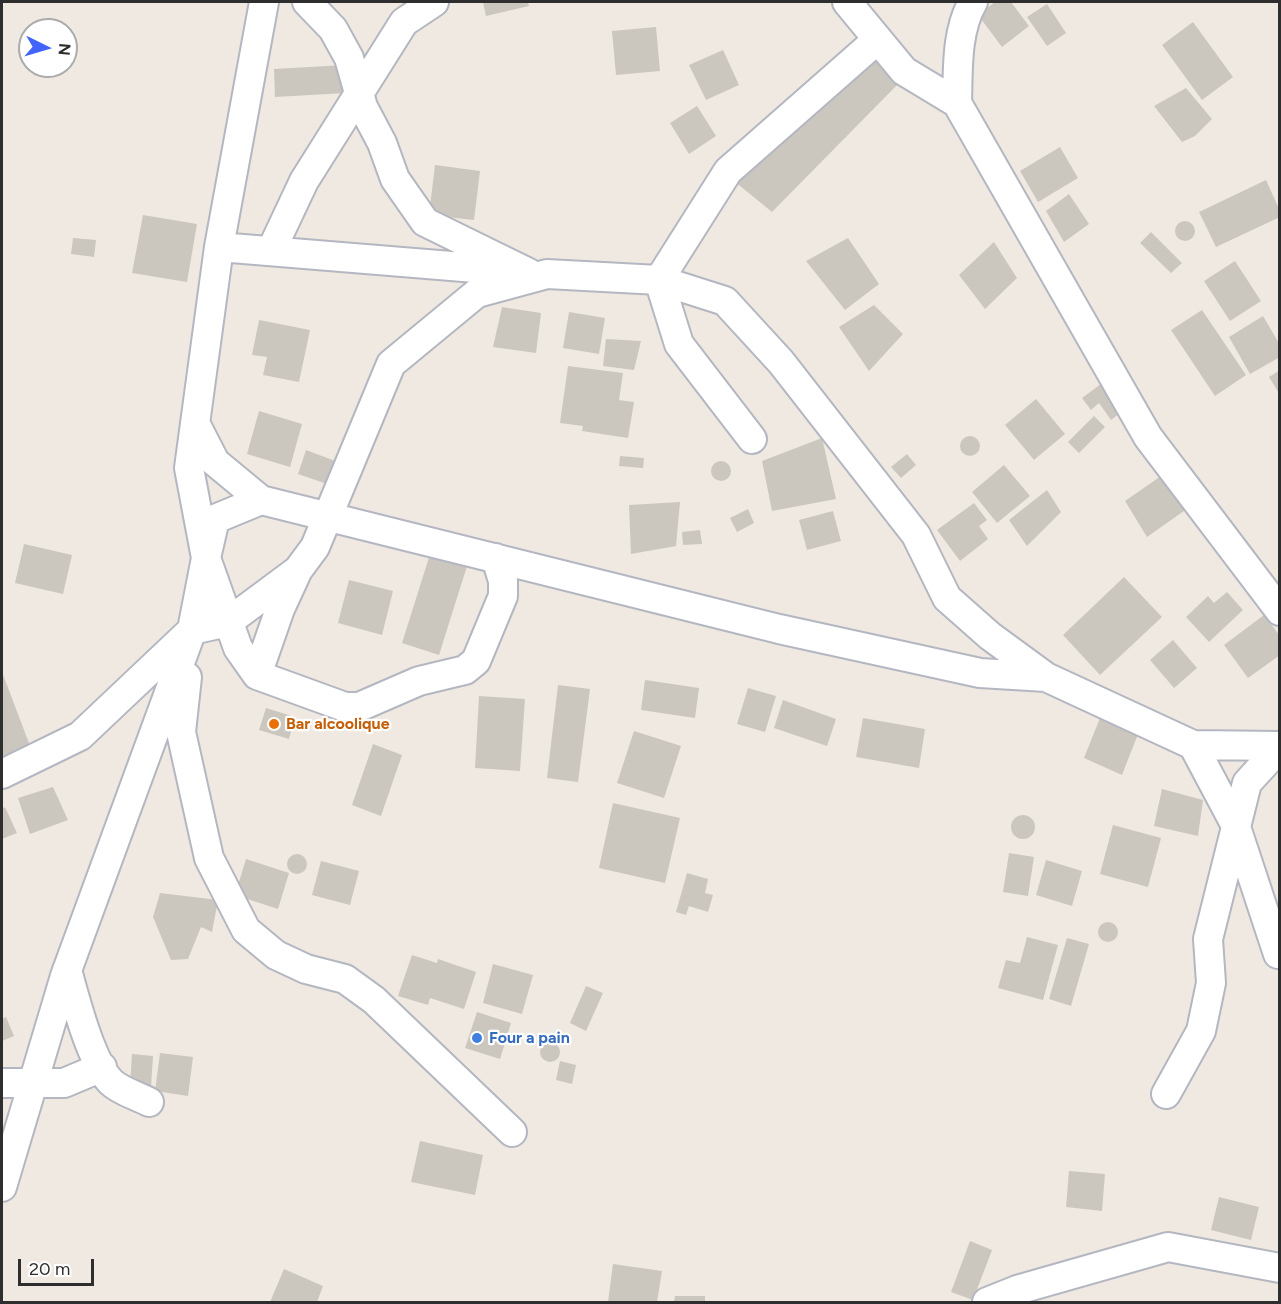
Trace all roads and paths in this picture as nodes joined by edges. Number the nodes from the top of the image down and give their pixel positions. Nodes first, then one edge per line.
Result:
1 (264, 2) edge
2 (307, 2) edge
3 (434, 2) edge
4 (847, 2) edge
5 (973, 2) edge
6 (877, 40) junction
7 (359, 92) junction
8 (957, 103) junction
9 (219, 247) junction
10 (271, 251) junction
11 (538, 274) junction
12 (659, 280) junction
13 (195, 423) junction
14 (752, 439) dead end
15 (261, 500) junction
16 (328, 516) junction
17 (206, 558) junction
18 (496, 558) junction
19 (298, 570) junction
20 (1280, 611) edge
21 (228, 622) junction
22 (192, 630) junction
23 (257, 675) junction
24 (1046, 677) junction
25 (1193, 745) junction
26 (1280, 746) edge
27 (2, 774) edge
28 (1235, 824) junction
29 (1278, 954) dead end
30 (67, 970) junction
31 (102, 1067) junction
32 (2, 1083) edge
33 (33, 1083) junction
34 (1166, 1094) dead end
35 (148, 1102) dead end
36 (513, 1132) dead end
37 (2, 1186) edge
38 (1280, 1268) edge
39 (987, 1302) edge

1 - 9 street
2 - 7 street
3 - 7 street
4 - 6 street
5 - 8 street
6 - 8 street
6 - 12 street
7 - 10 street
7 - 11 street
8 - 20 street
9 - 10 street
9 - 13 street
10 - 11 street
11 - 12 street
11 - 16 street
12 - 14 street
12 - 24 street
13 - 15 street
13 - 17 street
15 - 16 street
15 - 17 street
16 - 18 street
16 - 19 street
17 - 21 street
17 - 22 street
18 - 23 street
18 - 24 street
19 - 21 street
19 - 23 street
21 - 22 street
21 - 23 street
22 - 27 street
22 - 30 street
22 - 36 street
24 - 25 street
25 - 26 street
25 - 28 street
26 - 28 street
28 - 29 street
28 - 34 street
30 - 31 street
30 - 33 street
31 - 33 street
31 - 35 street
32 - 33 street
33 - 37 street
38 - 39 street

